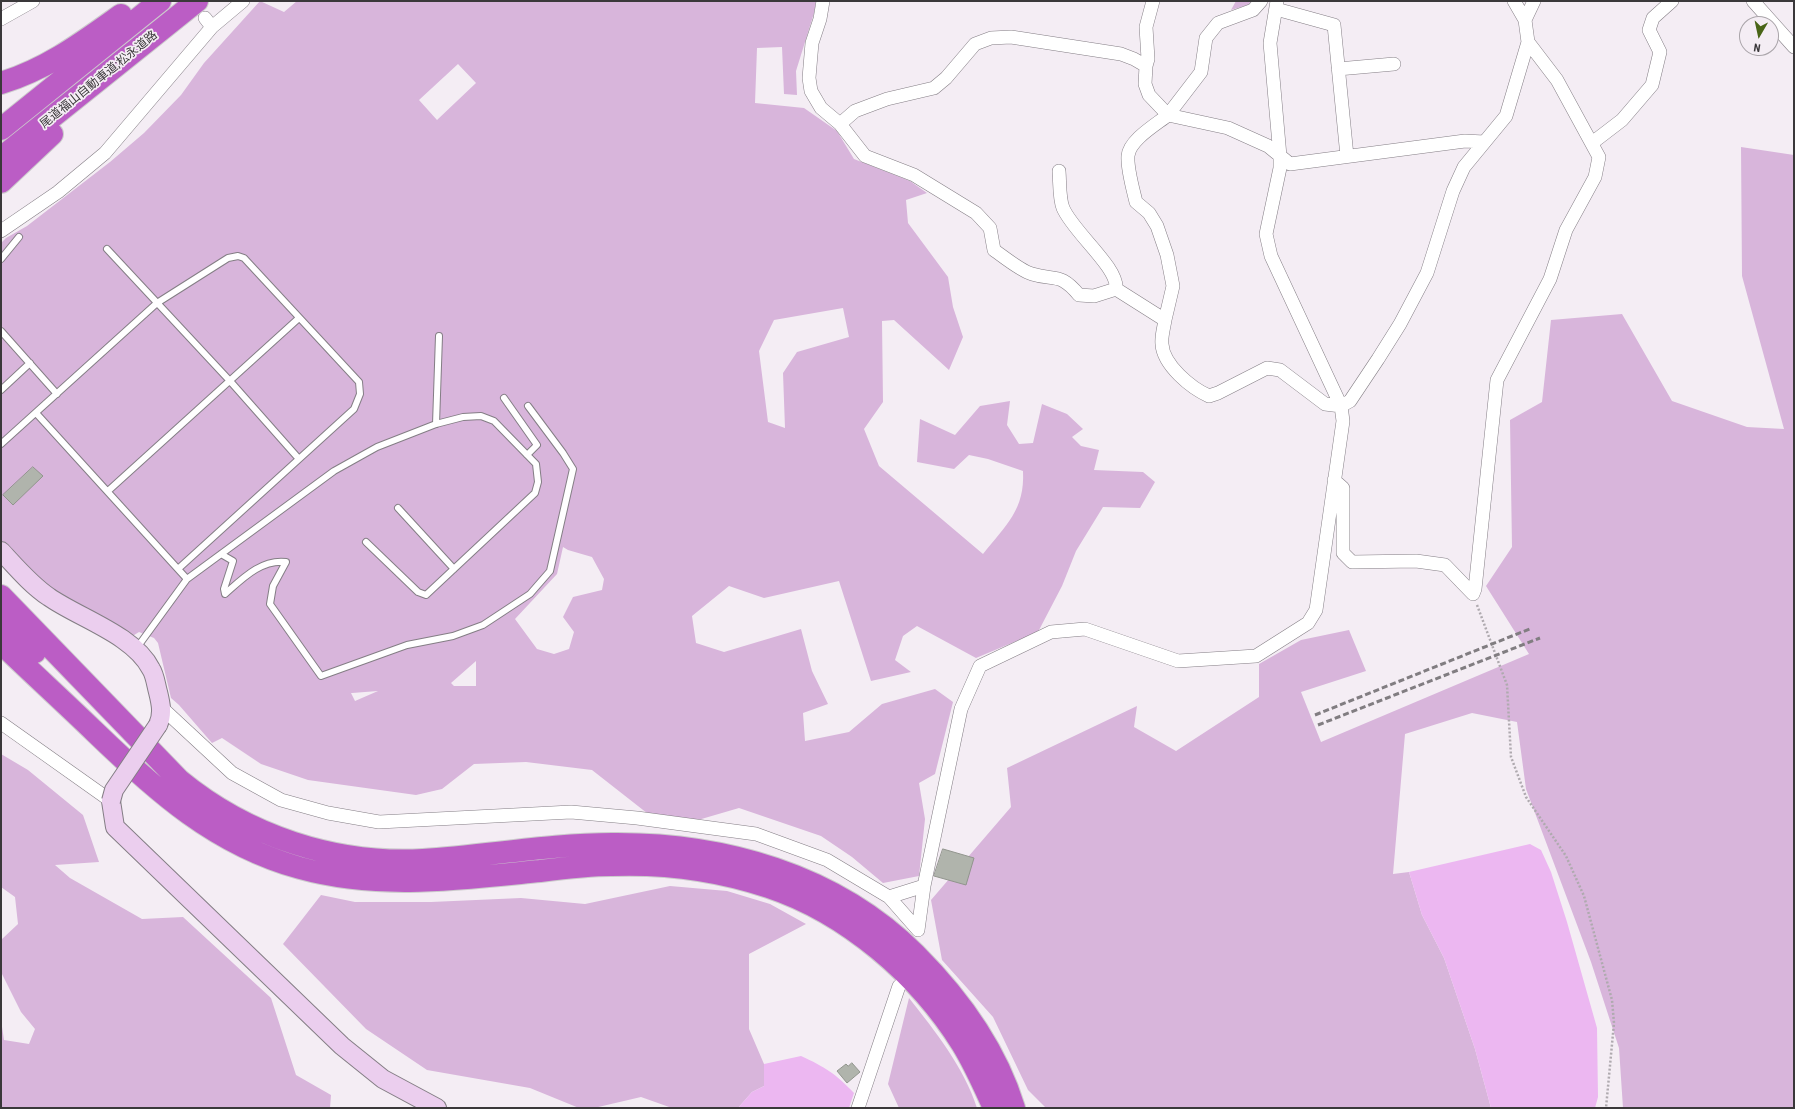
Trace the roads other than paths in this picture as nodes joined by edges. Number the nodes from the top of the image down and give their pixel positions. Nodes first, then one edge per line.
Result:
1 (33, 1) edge
2 (141, 1) edge
3 (160, 1) edge
4 (242, 1) edge
5 (822, 1) edge
6 (1153, 1) edge
7 (1261, 1) edge
8 (1514, 1) edge
9 (1534, 1) edge
10 (1672, 1) edge
11 (1753, 1) edge
12 (1277, 5) edge
13 (200, 14) edge
14 (1, 19) edge
15 (1525, 20) junction
16 (1528, 42) junction
17 (1794, 47) edge
18 (1394, 64) dead end
19 (1146, 66) junction
20 (1338, 69) junction
21 (1, 83) edge
22 (1168, 114) junction
23 (840, 124) junction
24 (1, 129) edge
25 (1484, 142) junction
26 (1592, 143) junction
27 (1280, 156) junction
28 (1347, 156) junction
29 (1, 158) edge
30 (1059, 171) dead end
31 (1, 182) edge
32 (1, 231) edge
33 (19, 236) dead end
34 (107, 249) dead end
35 (1, 259) edge
36 (1116, 290) junction
37 (157, 303) junction
38 (299, 318) junction
39 (1165, 320) junction
40 (1, 331) edge
41 (439, 336) dead end
42 (30, 364) junction
43 (230, 381) junction
44 (1, 390) edge
45 (57, 394) junction
46 (504, 398) dead end
47 (528, 406) dead end
48 (1341, 406) junction
49 (36, 413) junction
50 (436, 424) junction
51 (1, 444) edge
52 (527, 455) junction
53 (299, 458) junction
54 (1334, 480) junction
55 (108, 492) junction
56 (398, 508) dead end
57 (366, 542) dead end
58 (1, 551) edge
59 (221, 554) junction
60 (178, 569) junction
61 (454, 569) junction
62 (187, 579) junction
63 (1, 596) edge
64 (1, 620) edge
65 (1, 643) edge
66 (136, 650) junction
67 (1, 651) edge
68 (161, 706) junction
69 (1, 723) edge
70 (121, 757) junction
71 (196, 794) junction
72 (112, 801) junction
73 (924, 886) junction
74 (889, 897) junction
75 (899, 986) dead end
76 (437, 1108) edge
77 (858, 1108) edge
78 (994, 1108) edge
79 (1014, 1108) edge

1 - 14 street
2 - 21 highway
3 - 24 highway, 尾道福山自動車道;松永道路
4 - 13 street
5 - 23 street
6 - 19 street
7 - 22 street
8 - 15 street
9 - 15 street
10 - 26 street
11 - 17 street
12 - 20 street
12 - 27 street
13 - 29 highway, 尾道福山自動車道;松永道路
13 - 31 highway
13 - 32 street
15 - 16 street
16 - 25 street
16 - 26 street
18 - 20 street
19 - 22 street
19 - 23 street
20 - 28 street
22 - 27 street
22 - 39 street
23 - 36 street
25 - 28 street
25 - 48 street
26 - 54 street
27 - 28 street
27 - 48 street
30 - 36 street
33 - 35 lane
34 - 37 lane
36 - 39 street
37 - 38 lane
37 - 43 lane
37 - 45 lane
38 - 43 lane
38 - 53 lane
39 - 48 street
40 - 42 lane
41 - 50 lane
42 - 44 lane
42 - 45 lane
43 - 53 lane
43 - 55 lane
45 - 49 lane
46 - 52 lane
47 - 59 lane
48 - 54 street
49 - 51 lane
49 - 55 lane
50 - 52 lane
50 - 59 lane
52 - 61 lane
53 - 60 lane
54 - 73 street
55 - 60 lane
56 - 61 lane
57 - 61 lane
58 - 66 street
59 - 62 lane
60 - 62 lane
62 - 66 lane
63 - 71 highway
64 - 71 highway
65 - 70 highway
66 - 68 street
67 - 70 highway
68 - 72 street, bridge
68 - 74 street
69 - 72 street
70 - 78 highway
71 - 79 highway
72 - 76 street
73 - 74 street
73 - 74 street
75 - 77 street

